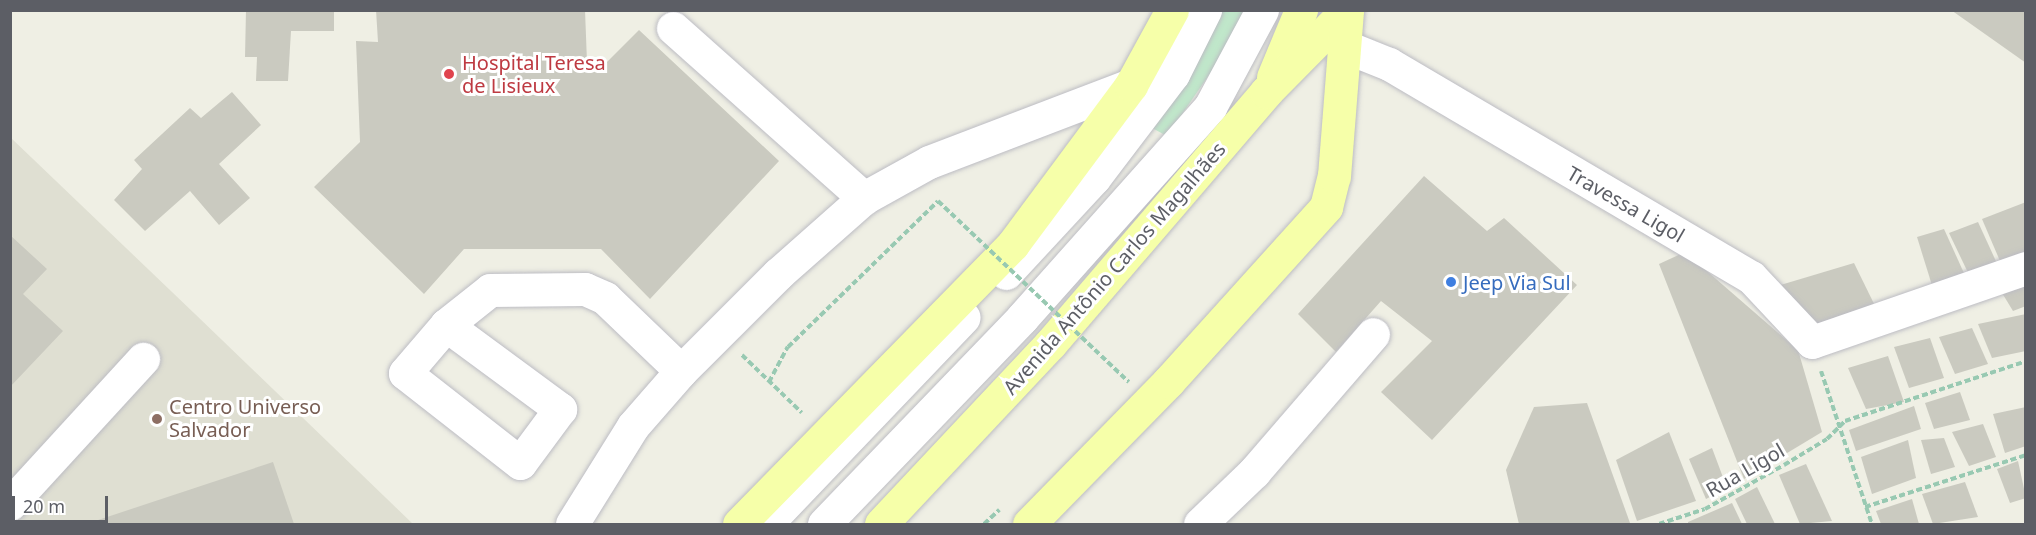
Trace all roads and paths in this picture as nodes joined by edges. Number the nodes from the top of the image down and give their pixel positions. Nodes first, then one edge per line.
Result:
1 (1172, 10) edge
2 (1205, 10) edge
3 (1262, 10) edge
4 (1301, 10) edge
5 (1347, 10) edge
6 (673, 28) dead end
7 (1344, 46) junction
8 (1131, 85) junction
9 (1266, 92) junction
10 (864, 198) junction
11 (2025, 268) edge
12 (446, 325) junction
13 (1373, 334) dead end
14 (1812, 342) junction
15 (143, 358) dead end
16 (2025, 361) edge
17 (681, 371) junction
18 (1129, 382) dead end
19 (1838, 428) junction
20 (826, 436) junction
21 (2025, 455) edge
22 (10, 504) edge
23 (1865, 507) junction
24 (572, 525) edge
25 (739, 525) edge
26 (766, 525) edge
27 (825, 525) edge
28 (881, 525) edge
29 (1029, 525) edge
30 (1200, 525) edge
31 (1659, 525) edge
32 (1872, 525) edge

1 - 8 main road
2 - 26 street
3 - 27 street
4 - 9 main road
5 - 7 main road
5 - 9 main road, Avenida Antônio Carlos Magalhães
6 - 10 street
7 - 14 street, Travessa Ligol
7 - 29 main road
8 - 10 street
8 - 20 main road
9 - 28 main road, Avenida Antônio Carlos Magalhães
10 - 17 street
11 - 14 street
12 - 12 street
12 - 17 street
13 - 30 street
14 - 19 path
15 - 22 street
16 - 19 path, Rua Ligol
17 - 24 street
18 - 20 path, bridge
19 - 23 path
19 - 31 path, Rua Ligol
20 - 25 main road
21 - 23 path
23 - 32 path

